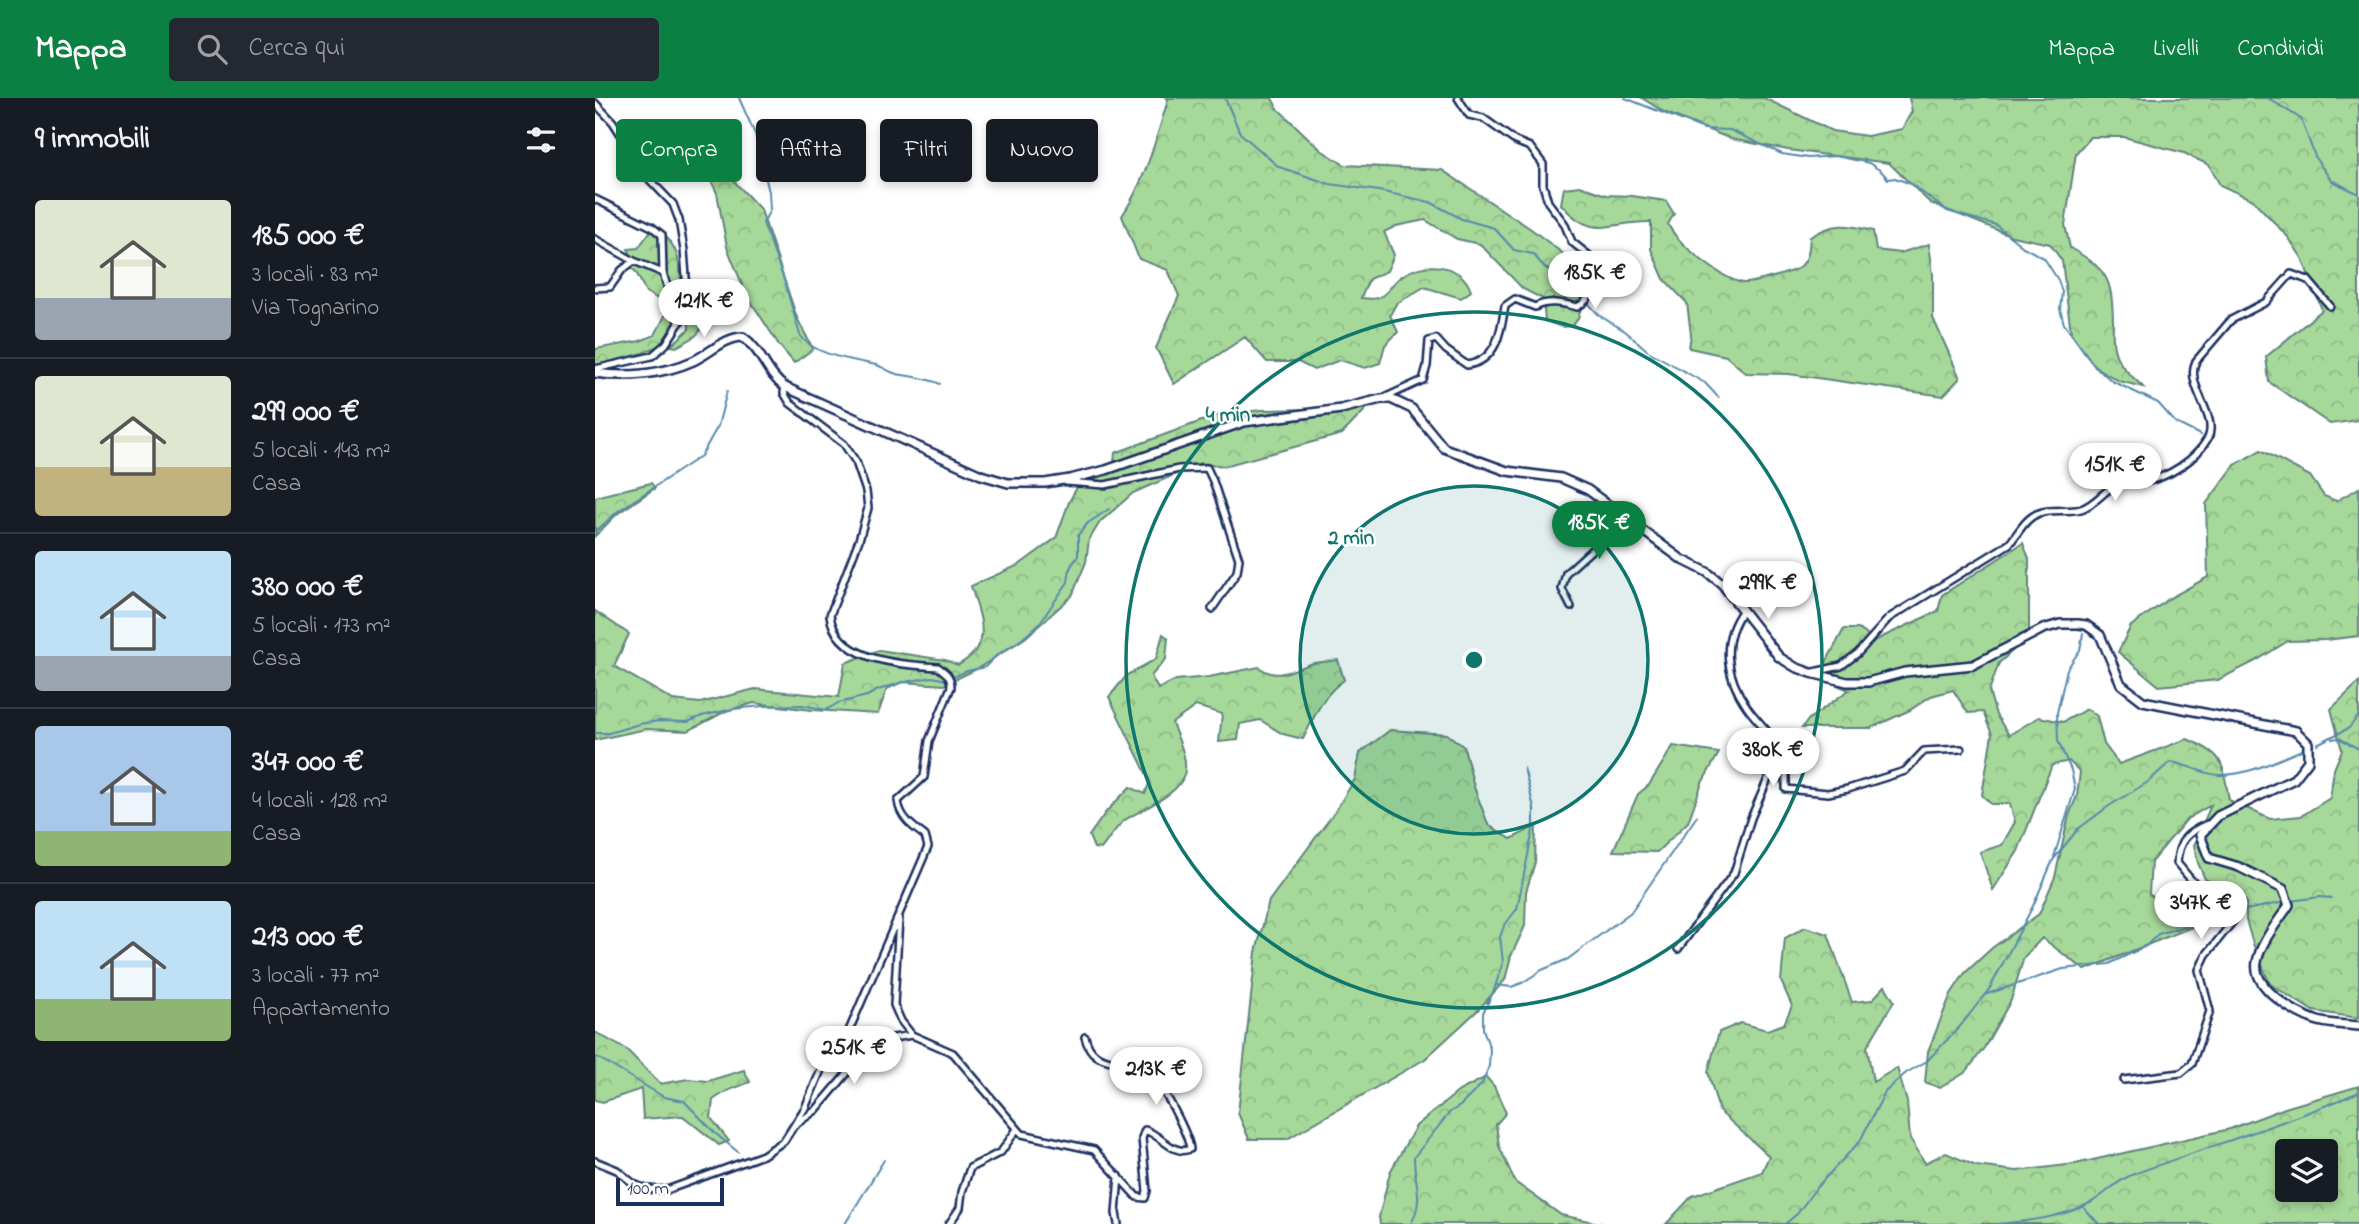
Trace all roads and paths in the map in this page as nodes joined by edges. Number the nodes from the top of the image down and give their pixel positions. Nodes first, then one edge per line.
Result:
1 (1458, 98) edge
2 (595, 103) edge
3 (595, 199) edge
4 (595, 239) edge
5 (634, 261) junction
6 (663, 273) junction
7 (595, 288) edge
8 (2330, 306) dead end
9 (679, 324) junction
10 (595, 371) edge
11 (785, 387) junction
12 (1381, 399) junction
13 (1055, 481) junction
14 (1627, 517) junction
15 (1571, 607) dead end
16 (1212, 609) dead end
17 (1742, 610) junction
18 (1811, 673) junction
19 (1776, 743) junction
20 (1961, 749) dead end
21 (2207, 824) junction
22 (899, 911) junction
23 (1678, 949) dead end
24 (2359, 1026) edge
25 (912, 1035) junction
26 (1085, 1037) dead end
27 (2124, 1080) dead end
28 (792, 1127) junction
29 (1017, 1129) junction
30 (595, 1161) edge
31 (1119, 1176) junction
32 (949, 1224) edge
33 (1118, 1224) edge

1 - 12 street
2 - 9 street
3 - 6 street
4 - 5 street
5 - 6 street
5 - 7 street
6 - 9 street
8 - 18 street
9 - 10 street
10 - 11 street
11 - 13 street
11 - 22 street
12 - 13 street
12 - 14 street
13 - 16 street
14 - 15 street
14 - 17 street
17 - 18 street
17 - 19 street
18 - 21 street
19 - 20 street
19 - 23 street
21 - 24 street
21 - 27 street
22 - 25 street
22 - 28 street
25 - 28 street
25 - 29 street
26 - 31 street
28 - 30 street
29 - 31 street
29 - 32 street
31 - 33 street

